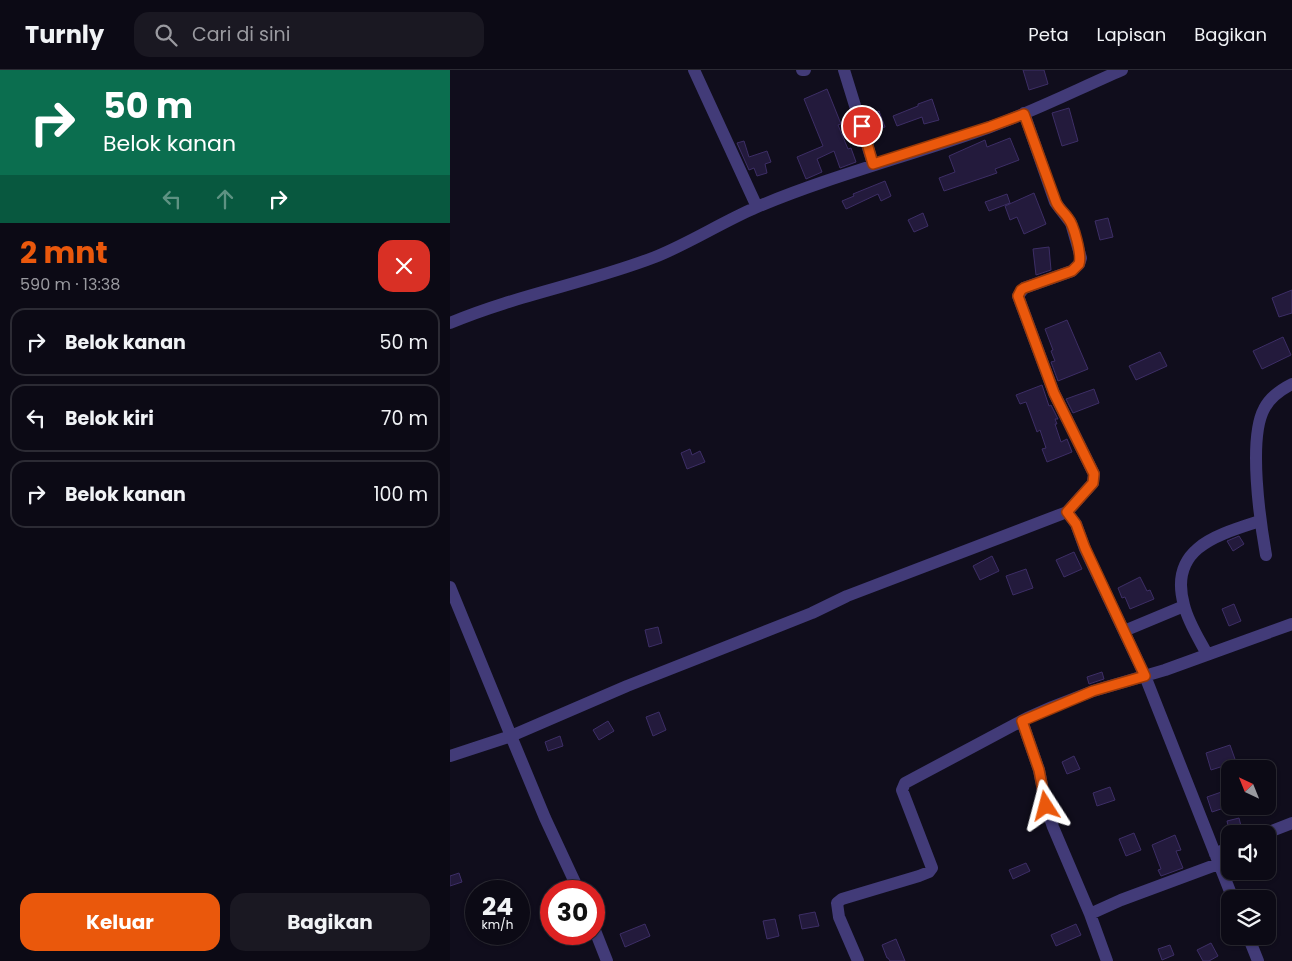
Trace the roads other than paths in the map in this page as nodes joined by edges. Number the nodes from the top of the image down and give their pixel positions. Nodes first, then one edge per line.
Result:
1 (694, 70) edge
2 (844, 70) edge
3 (1122, 70) edge
4 (1024, 114) junction
5 (873, 164) junction
6 (757, 207) junction
7 (450, 323) edge
8 (1292, 384) edge
9 (1067, 512) junction
10 (1260, 521) junction
11 (1266, 554) dead end
12 (450, 587) edge
13 (1184, 606) junction
14 (1292, 624) edge
15 (1124, 631) junction
16 (1207, 654) junction
17 (1145, 676) junction
18 (1022, 721) junction
19 (511, 736) junction
20 (450, 756) edge
21 (1292, 823) edge
22 (1276, 829) edge
23 (1221, 855) edge
24 (1217, 859) junction
25 (574, 880) edge
26 (1229, 890) edge
27 (1090, 914) junction
28 (601, 945) edge
29 (1252, 945) edge
30 (607, 961) edge
31 (858, 961) edge
32 (1107, 961) edge
33 (1258, 961) edge

1 - 6 street
2 - 5 street
3 - 4 street
4 - 5 street
4 - 9 street
5 - 6 street
6 - 7 street
8 - 10 street
9 - 15 street
9 - 19 street
10 - 11 street
10 - 13 street
12 - 19 street
13 - 15 street
13 - 16 street
14 - 16 street
15 - 17 street
16 - 17 street
17 - 18 street
17 - 24 street
18 - 27 street
18 - 31 street
19 - 20 street
19 - 25 street
21 - 22 street
23 - 24 street
24 - 26 street
24 - 27 street
27 - 32 street
28 - 30 street
29 - 33 street

